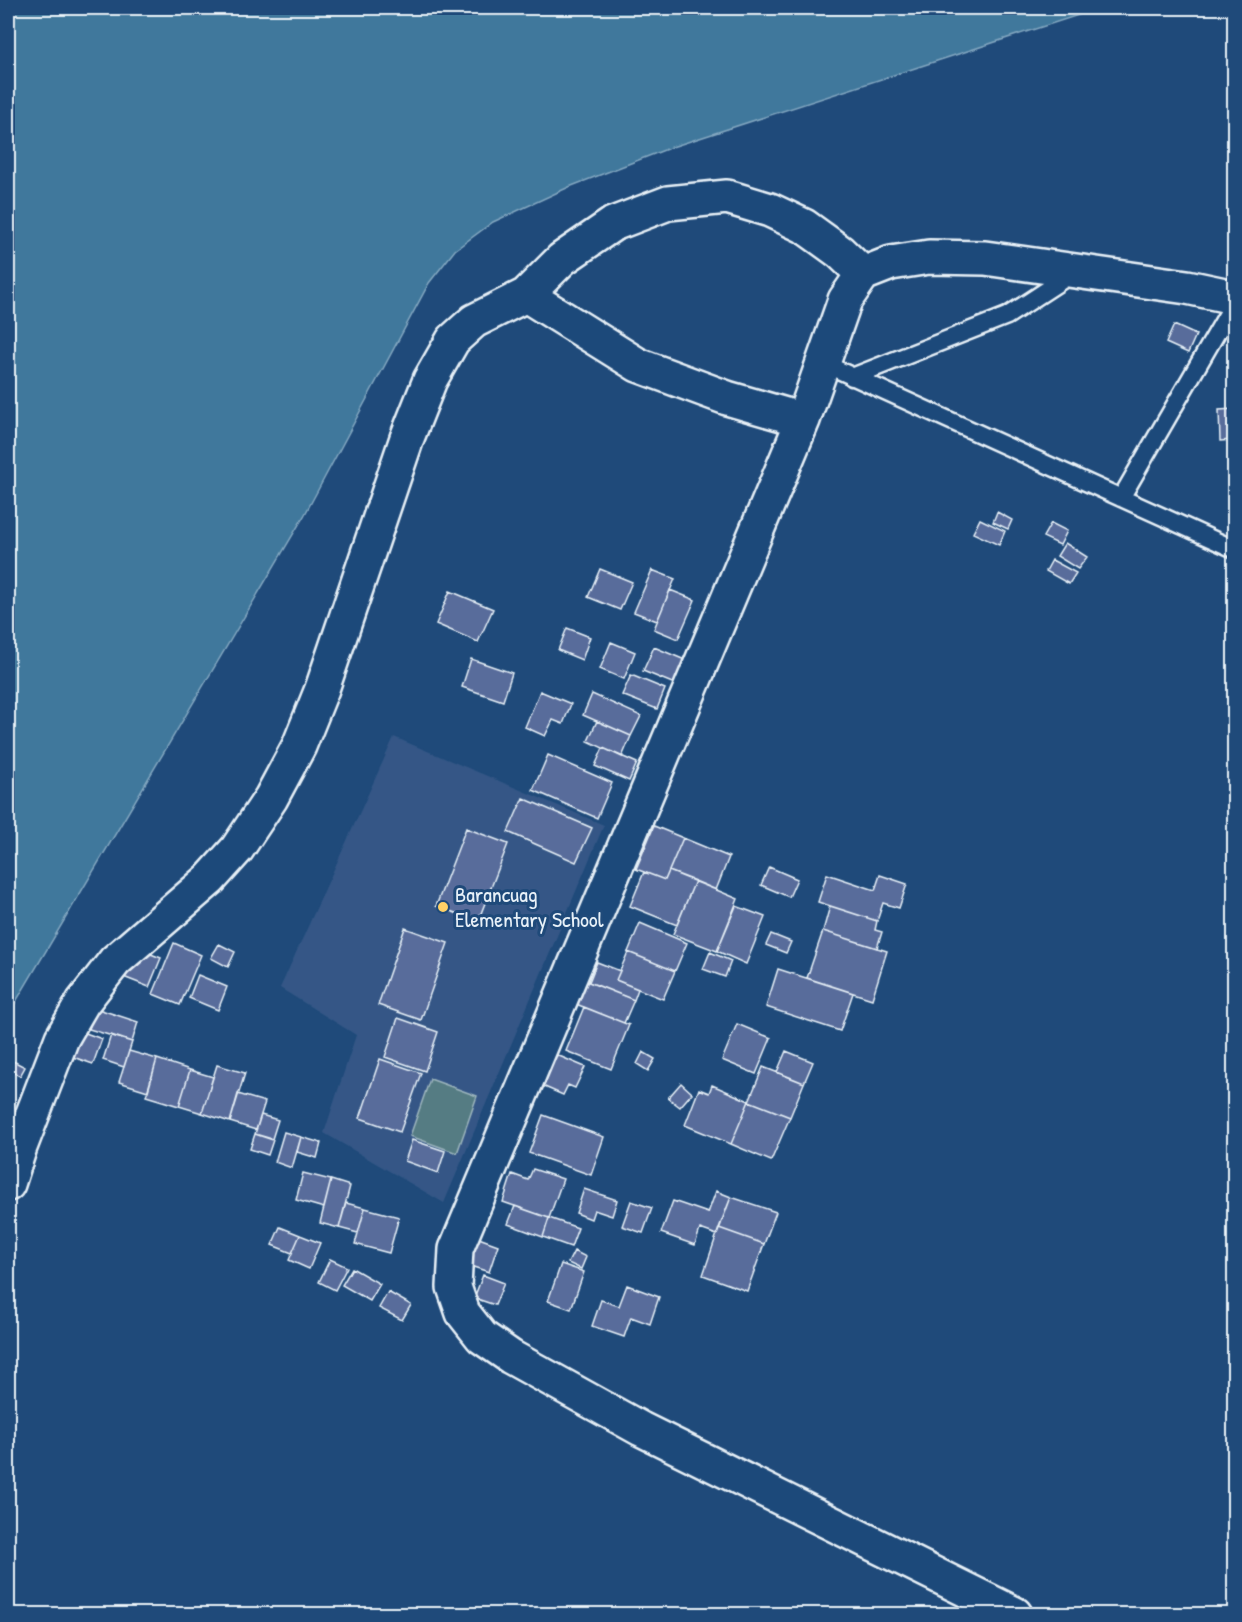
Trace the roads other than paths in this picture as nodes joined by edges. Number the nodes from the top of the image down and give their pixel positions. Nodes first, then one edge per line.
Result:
1 (1077, 271) junction
2 (863, 274) junction
3 (526, 295) junction
4 (1234, 297) edge
5 (1234, 303) edge
6 (823, 363) junction
7 (852, 377) junction
8 (804, 420) junction
9 (1121, 498) junction
10 (1234, 549) edge
11 (8, 1184) edge
12 (1015, 1614) edge

1 - 2 street
1 - 4 street
1 - 7 lane
2 - 3 street
2 - 6 street
3 - 8 street
3 - 11 street
5 - 9 lane
6 - 7 lane
6 - 8 street
7 - 9 lane
8 - 12 street
9 - 10 lane

